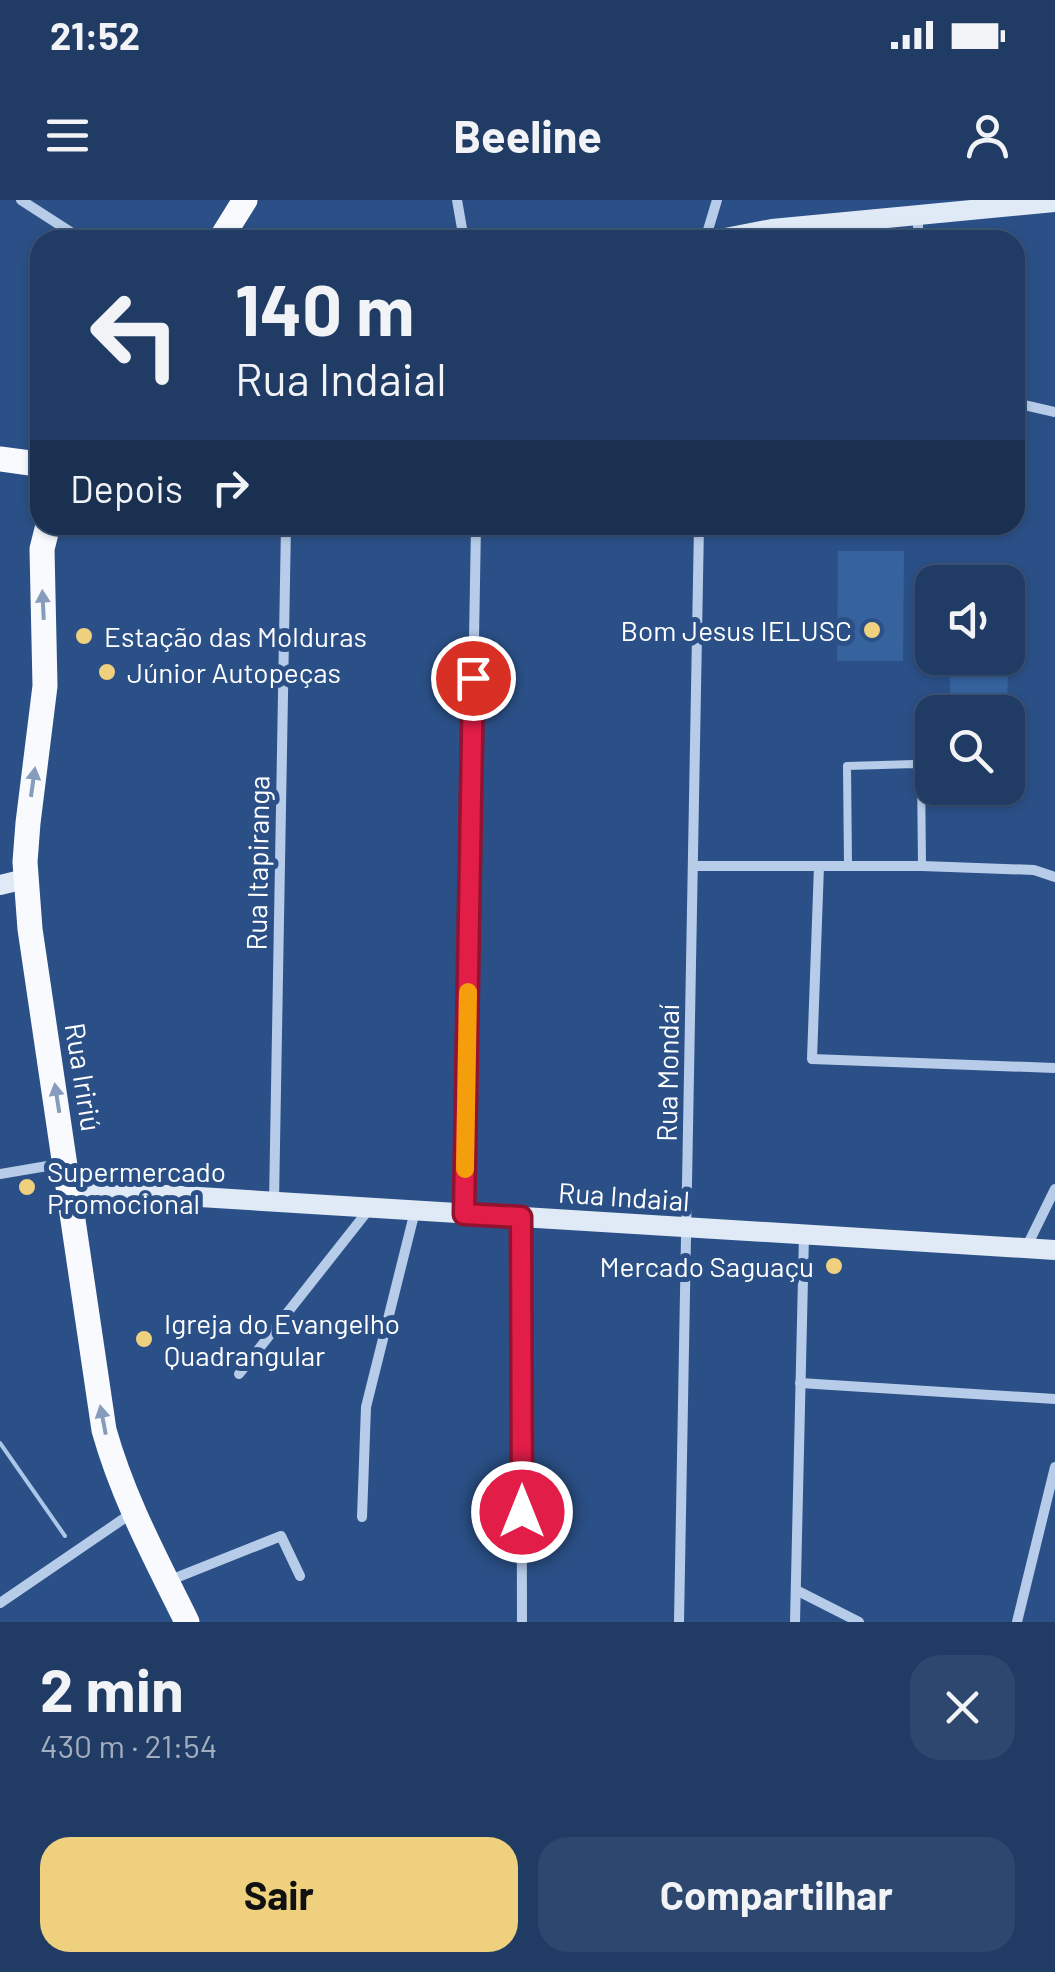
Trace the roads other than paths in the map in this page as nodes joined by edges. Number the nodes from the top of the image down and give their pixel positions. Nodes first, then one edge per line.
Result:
1 (21, 200) edge
2 (245, 200) edge
3 (457, 200) edge
4 (717, 200) edge
5 (1055, 202) edge
6 (918, 215) junction
7 (68, 230) edge
8 (226, 230) edge
9 (462, 230) edge
10 (708, 230) edge
11 (767, 230) edge
12 (918, 230) edge
13 (1025, 405) edge
14 (1055, 412) edge
15 (0, 459) edge
16 (30, 464) edge
17 (46, 535) edge
18 (286, 535) edge
19 (476, 535) edge
20 (699, 535) edge
21 (694, 866) junction
22 (819, 866) junction
23 (848, 866) junction
24 (922, 866) junction
25 (1055, 878) edge
26 (12, 882) edge
27 (1055, 1068) edge
28 (66, 1162) junction
29 (0, 1174) edge
30 (1055, 1188) edge
31 (70, 1189) junction
32 (274, 1202) junction
33 (371, 1208) junction
34 (416, 1210) junction
35 (464, 1214) junction
36 (521, 1217) junction
37 (686, 1227) junction
38 (804, 1234) junction
39 (1026, 1248) junction
40 (1055, 1250) edge
41 (240, 1374) dead end
42 (800, 1383) junction
43 (1055, 1400) edge
44 (1055, 1468) edge
45 (133, 1512) junction
46 (362, 1517) dead end
47 (300, 1576) dead end
48 (167, 1581) junction
49 (796, 1590) junction
50 (0, 1603) edge
51 (187, 1622) edge
52 (522, 1622) edge
53 (679, 1622) edge
54 (795, 1622) edge
55 (858, 1622) edge
56 (1017, 1622) edge

1 - 7 street
2 - 8 main road
3 - 9 street
4 - 10 street
5 - 6 street
6 - 11 street
6 - 12 street
13 - 14 street
15 - 16 main road
26 -> 17 main road, Rua Iririú
18 - 32 street, Rua Itapiranga
19 - 35 street
20 - 21 street, Rua Mondaí
21 - 22 street
21 - 37 street, Rua Mondaí
22 - 23 street
22 - 27 street
23 - 24 street
23 - 24 lane
24 - 25 street
28 -> 26 main road, Rua Iririú
28 - 29 street
28 - 31 main road, Rua Iririú
30 - 39 street
31 - 32 street, Rua Indaial
45 -> 31 main road, Rua Iririú
32 - 33 street, Rua Indaial
33 - 34 street, Rua Indaial
33 - 41 street
34 - 35 street, Rua Indaial
34 - 46 street
35 - 36 street, Rua Indaial
36 - 37 street, Rua Indaial
36 - 52 street
37 - 38 street, Rua Indaial
37 - 53 street, Rua Mondaí
38 - 39 street, Rua Indaial
38 - 42 street
39 - 40 street, Rua Indaial
42 - 43 street
42 - 49 street
44 - 56 street
45 - 48 main road, Rua Iririú
45 - 50 street
47 - 48 street
48 - 51 main road, Rua Iririú
49 - 54 street
49 - 55 street

